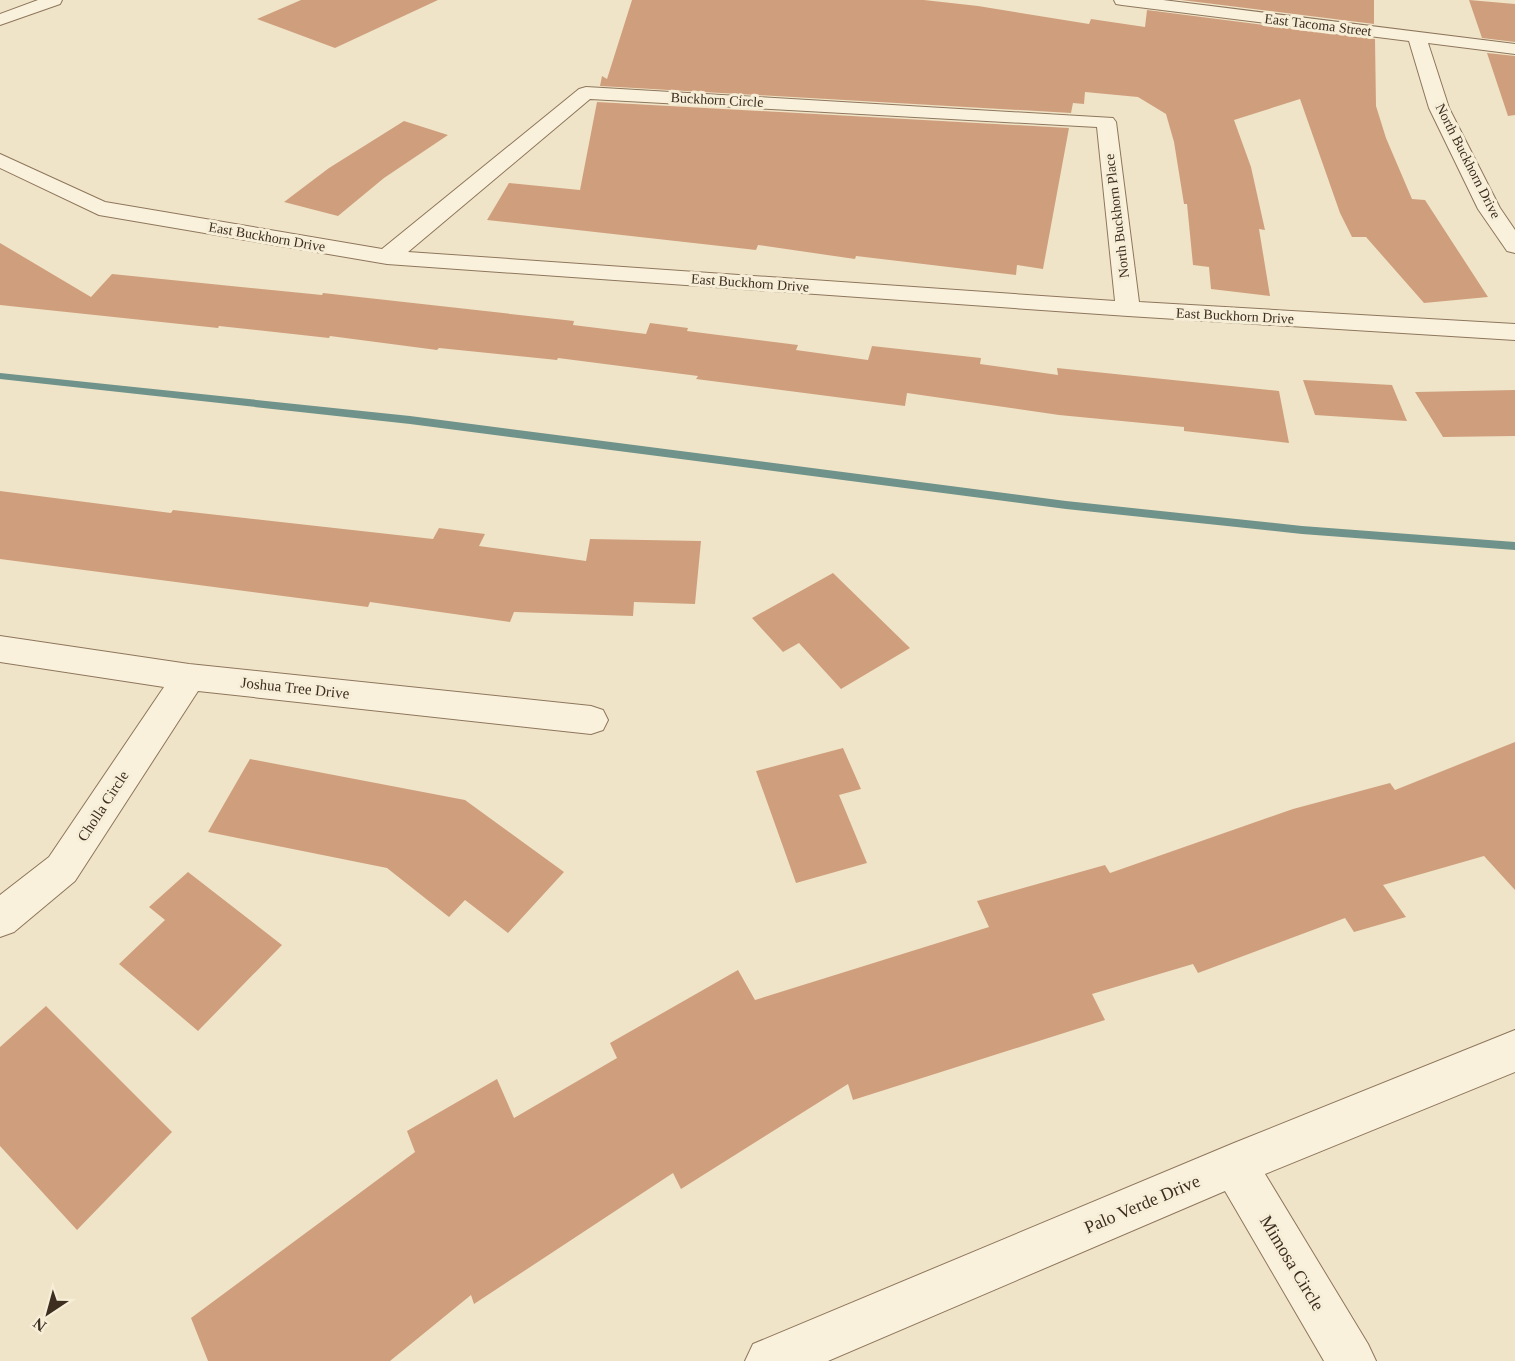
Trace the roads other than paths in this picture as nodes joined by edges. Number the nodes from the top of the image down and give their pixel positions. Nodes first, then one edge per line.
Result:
1 (54, 0) edge
2 (1122, 0) edge
3 (0, 20) edge
4 (1417, 38) junction
5 (1515, 49) edge
6 (1106, 122) joint
7 (0, 160) edge
8 (1515, 246) edge
9 (387, 257) junction
10 (1128, 309) junction
11 (1515, 332) edge
12 (0, 649) edge
13 (189, 676) junction
14 (591, 720) dead end
15 (0, 919) edge
16 (1515, 1051) edge
17 (1234, 1165) junction
18 (770, 1361) edge
19 (1351, 1361) edge

1 - 3 street
2 - 4 street, East Tacoma Street
4 - 5 street, East Tacoma Street
4 - 8 street, North Buckhorn Drive
6 - 9 street, Buckhorn Circle
6 - 10 street, North Buckhorn Place
7 - 9 street, East Buckhorn Drive
9 - 10 street, East Buckhorn Drive
10 - 11 street, East Buckhorn Drive
12 - 13 street, Joshua Tree Drive
13 - 14 street, Joshua Tree Drive
13 - 15 street, Cholla Circle
16 - 17 street, Palo Verde Drive
17 - 18 street, Palo Verde Drive
17 - 19 street, Mimosa Circle

